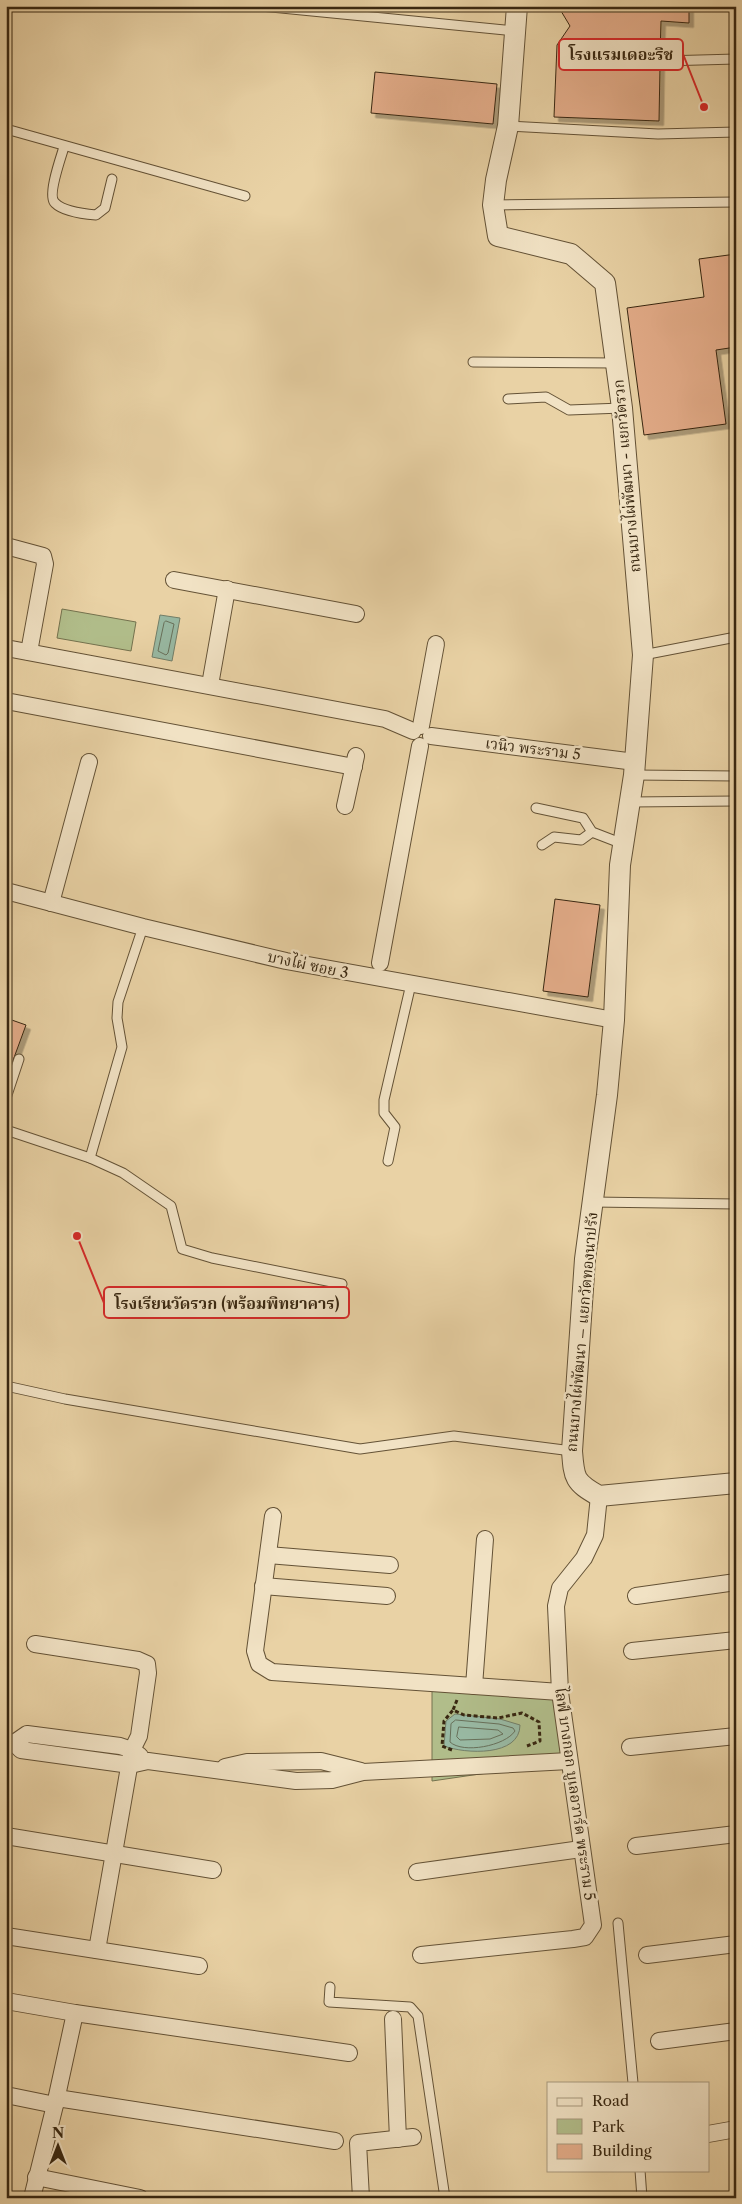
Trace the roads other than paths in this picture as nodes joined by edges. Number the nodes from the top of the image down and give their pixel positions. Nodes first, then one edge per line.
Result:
1 (260, 6) edge
2 (517, 6) edge
3 (321, 10) edge
4 (516, 31) junction
5 (736, 59) edge
6 (663, 60) dead end
7 (508, 126) junction
8 (6, 129) edge
9 (736, 132) edge
10 (64, 146) junction
11 (112, 179) dead end
12 (245, 196) dead end
13 (736, 202) edge
14 (493, 205) junction
15 (473, 362) dead end
16 (616, 364) junction
17 (508, 399) dead end
18 (622, 408) junction
19 (6, 546) edge
20 (174, 580) dead end
21 (227, 589) junction
22 (356, 614) dead end
23 (736, 637) edge
24 (436, 644) dead end
25 (6, 648) edge
26 (29, 652) junction
27 (643, 655) junction
28 (210, 685) junction
29 (6, 701) edge
30 (421, 735) junction
31 (89, 762) dead end
32 (634, 769) junction
33 (736, 776) edge
34 (736, 801) edge
35 (630, 802) junction
36 (345, 806) dead end
37 (536, 808) dead end
38 (592, 832) junction
39 (623, 844) junction
40 (542, 845) dead end
41 (6, 891) edge
42 (51, 903) junction
43 (143, 927) junction
44 (380, 963) dead end
45 (411, 984) junction
46 (614, 1020) junction
47 (19, 1059) dead end
48 (6, 1098) edge
49 (6, 1130) edge
50 (90, 1158) junction
51 (388, 1161) dead end
52 (593, 1202) junction
53 (736, 1204) edge
54 (342, 1284) dead end
55 (6, 1386) edge
56 (572, 1451) junction
57 (736, 1483) edge
58 (599, 1496) junction
59 (273, 1516) dead end
60 (485, 1539) dead end
61 (268, 1555) junction
62 (390, 1565) dead end
63 (736, 1582) edge
64 (263, 1586) junction
65 (387, 1596) dead end
66 (636, 1596) dead end
67 (736, 1640) edge
68 (35, 1644) dead end
69 (632, 1651) dead end
70 (468, 1686) junction
71 (560, 1692) junction
72 (736, 1736) edge
73 (10, 1742) edge
74 (630, 1747) dead end
75 (131, 1758) junction
76 (570, 1761) junction
77 (736, 1834) edge
78 (6, 1836) edge
79 (636, 1846) dead end
80 (581, 1849) junction
81 (112, 1853) junction
82 (212, 1870) dead end
83 (417, 1872) dead end
84 (618, 1923) dead end
85 (6, 1936) edge
86 (736, 1944) edge
87 (96, 1950) junction
88 (421, 1954) dead end
89 (647, 1954) dead end
90 (199, 1966) dead end
91 (330, 1987) dead end
92 (6, 2001) edge
93 (75, 2013) junction
94 (393, 2019) dead end
95 (736, 2031) edge
96 (659, 2041) dead end
97 (349, 2053) dead end
98 (633, 2082) edge
99 (6, 2095) edge
100 (56, 2101) junction
101 (736, 2129) edge
102 (710, 2134) edge
103 (335, 2141) dead end
104 (640, 2172) edge
105 (36, 2177) junction
106 (32, 2198) edge
107 (140, 2198) edge
108 (361, 2198) edge
109 (445, 2198) edge
110 (642, 2198) edge

1 - 3 lane
2 - 4 street, ถนนบางไผ่พัฒนา - แยกวัดรวก
3 - 4 lane
4 - 7 street, ถนนบางไผ่พัฒนา - แยกวัดรวก
5 - 6 lane
7 - 9 lane
7 - 14 street, ถนนบางไผ่พัฒนา - แยกวัดรวก
8 - 10 lane
10 - 11 lane
10 - 12 lane
13 - 14 lane
14 - 16 street, ถนนบางไผ่พัฒนา - แยกวัดรวก
15 - 16 lane
16 - 18 street, ถนนบางไผ่พัฒนา - แยกวัดรวก
17 - 18 lane
18 - 27 street, ถนนบางไผ่พัฒนา - แยกวัดรวก
19 - 26 street
20 - 21 street
21 - 22 street
21 - 28 street
23 - 27 lane
24 - 30 street
25 - 26 street, เวนิว พระราม 5
26 - 28 street, เวนิว พระราม 5
27 - 32 street, ถนนบางไผ่พัฒนา - แยกวัดรวก
28 - 30 street, เวนิว พระราม 5
29 - 36 street
30 - 32 street, เวนิว พระราม 5
30 - 44 street
31 - 42 street
32 - 33 lane
32 - 35 street, ถนนบางไผ่พัฒนา - แยกวัดรวก
34 - 35 lane
35 - 39 street, ถนนบางไผ่พัฒนา - แยกวัดรวก
37 - 38 lane
38 - 39 lane
38 - 40 lane
39 - 46 street, ถนนบางไผ่พัฒนา - แยกวัดรวก
41 - 42 street, บางไผ่ ซอย 3
42 - 43 street, บางไผ่ ซอย 3
43 - 45 street, บางไผ่ ซอย 3
43 - 50 lane
45 - 46 street, บางไผ่ ซอย 3
45 - 51 lane
46 - 52 street, ถนนบางไผ่พัฒนา – แยกวัดทองนาปรัง
47 - 48 lane
49 - 50 lane
50 - 54 lane
52 - 53 lane
52 - 56 street, ถนนบางไผ่พัฒนา – แยกวัดทองนาปรัง
55 - 56 lane
56 - 58 street, ถนนบางไผ่พัฒนา – แยกวัดทองนาปรัง
57 - 58 street
58 - 71 street, ไลฟ์ บางกอก บูเลอวาร์ด พระราม 5
59 - 61 street
60 - 70 street
61 - 62 street
61 - 64 street
63 - 66 street
64 - 65 street
64 - 70 street
67 - 69 street
68 - 75 street
70 - 71 street
71 - 76 street, ไลฟ์ บางกอก บูเลอวาร์ด พระราม 5
72 - 74 street
73 - 75 street
75 - 76 street
75 - 81 street
76 - 80 street, ไลฟ์ บางกอก บูเลอวาร์ด พระราม 5
77 - 79 street
78 - 81 street
80 - 83 street
80 - 88 street, ไลฟ์ บางกอก บูเลอวาร์ด พระราม 5
81 - 82 street
81 - 87 street
84 - 98 lane
85 - 87 street
86 - 89 street
87 - 90 street
91 - 109 lane
92 - 93 street
93 - 97 street
93 - 100 street
94 - 108 street
95 - 96 street
99 - 100 street
100 - 103 street
100 - 105 street
101 - 102 street
104 - 110 lane
105 - 106 street
105 - 107 street

